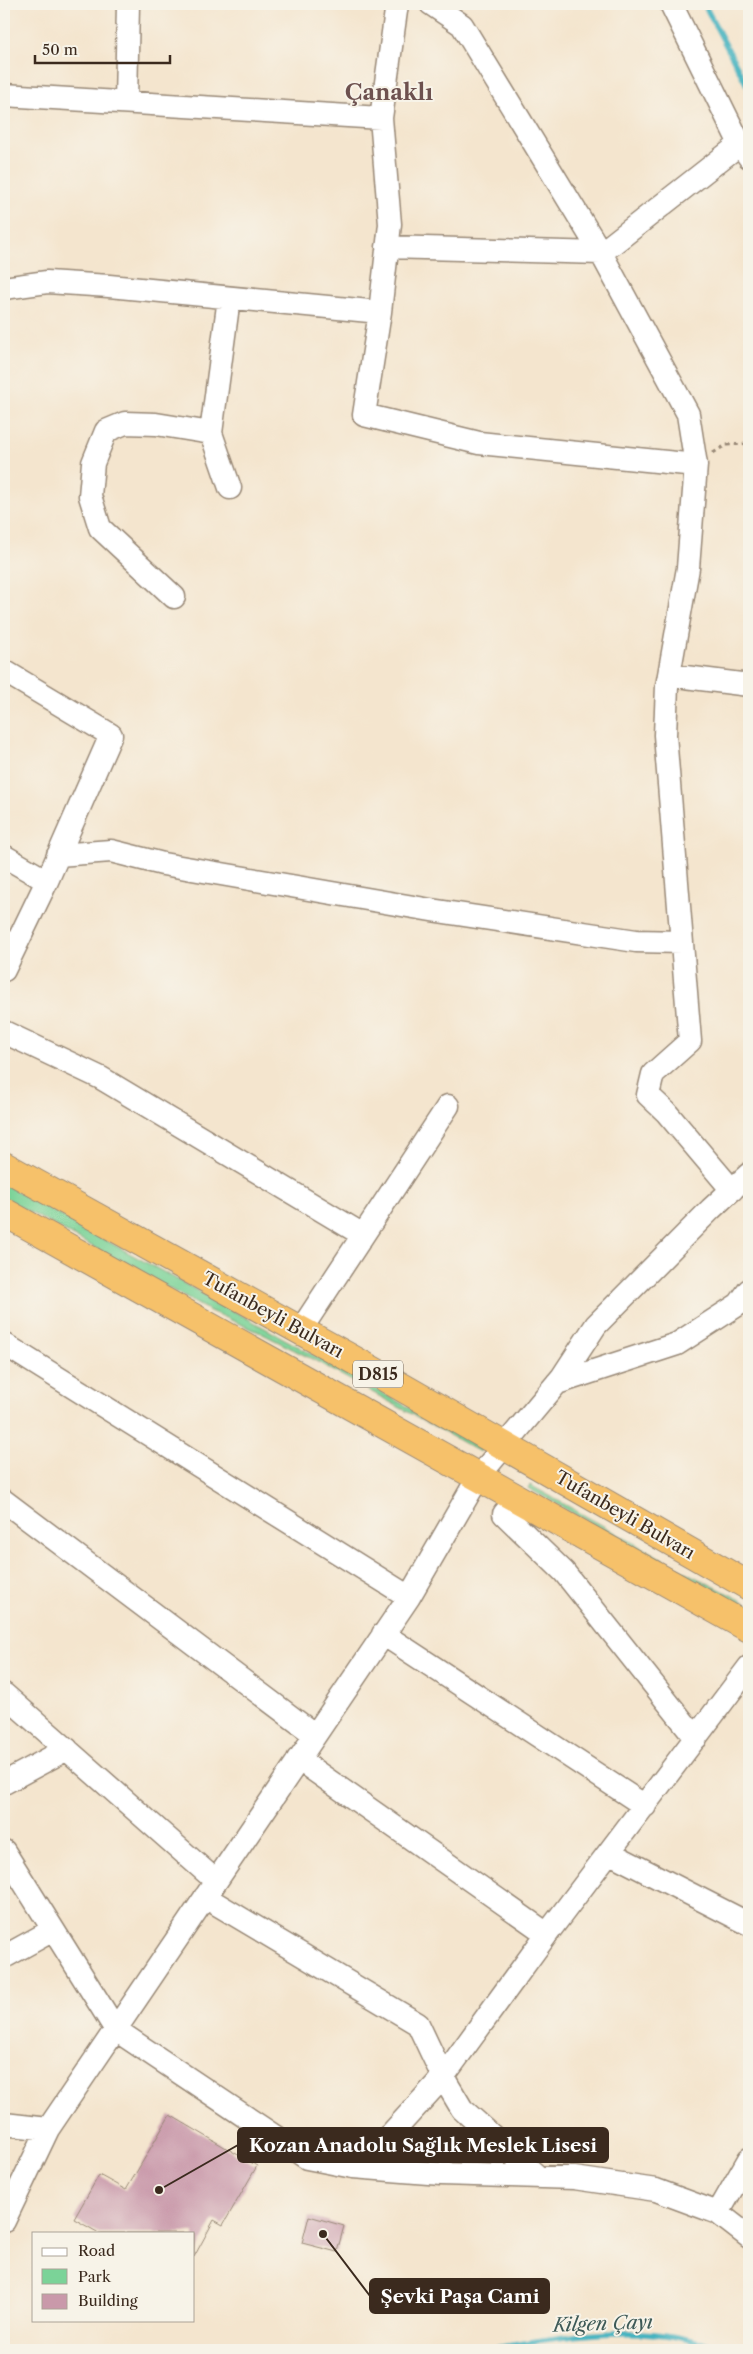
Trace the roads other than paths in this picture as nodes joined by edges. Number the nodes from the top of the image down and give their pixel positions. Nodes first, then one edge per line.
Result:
1 (128, 4) edge
2 (397, 4) edge
3 (431, 4) edge
4 (671, 4) edge
5 (4, 95) edge
6 (126, 102) junction
7 (381, 118) junction
8 (744, 151) edge
9 (387, 247) junction
10 (601, 253) junction
11 (4, 288) edge
12 (229, 298) junction
13 (380, 312) junction
14 (212, 433) junction
15 (696, 464) junction
16 (230, 488) dead end
17 (174, 597) dead end
18 (4, 671) edge
19 (669, 675) junction
20 (749, 685) edge
21 (58, 855) junction
22 (4, 856) edge
23 (47, 881) junction
24 (682, 942) junction
25 (4, 970) edge
26 (4, 1032) edge
27 (448, 1106) dead end
28 (4, 1166) edge
29 (749, 1174) edge
30 (732, 1190) junction
31 (4, 1212) edge
32 (362, 1235) junction
33 (749, 1290) edge
34 (300, 1330) junction
35 (4, 1344) edge
36 (557, 1383) junction
37 (505, 1446) junction
38 (478, 1476) junction
39 (518, 1498) junction
40 (4, 1501) edge
41 (749, 1586) edge
42 (409, 1597) junction
43 (749, 1628) edge
44 (383, 1634) junction
45 (749, 1667) edge
46 (4, 1694) edge
47 (315, 1734) junction
48 (696, 1738) junction
49 (67, 1749) junction
50 (298, 1759) junction
51 (4, 1783) edge
52 (645, 1806) junction
53 (4, 1851) edge
54 (610, 1853) junction
55 (211, 1889) junction
56 (749, 1924) edge
57 (54, 1930) junction
58 (547, 1934) junction
59 (4, 1957) edge
60 (116, 2030) junction
61 (443, 2077) junction
62 (4, 2124) edge
63 (48, 2129) junction
64 (749, 2159) edge
65 (353, 2167) junction
66 (538, 2176) junction
67 (718, 2213) junction
68 (4, 2221) edge
69 (749, 2236) edge

1 - 6 street
2 - 7 street
3 - 10 street
4 - 8 street
5 - 6 street
6 - 7 street
7 - 9 street
8 - 10 street
9 - 10 street
9 - 13 street
10 - 15 street
11 - 12 street
12 - 13 street
12 - 14 street
13 - 15 street
14 - 16 street
14 - 17 street
15 - 19 street
18 - 21 street
19 - 20 street
19 - 24 street
21 - 23 street
21 - 24 street
22 - 23 street
23 - 25 street
24 - 30 street
26 - 32 street
27 - 32 street
28 - 34 highway, Tufanbeyli Bulvarı / D815
29 - 30 street
30 - 36 street
31 - 38 highway, Tufanbeyli Bulvarı / D815
32 - 34 street
33 - 36 street
34 - 37 highway, Tufanbeyli Bulvarı / D815
35 - 42 street
36 - 37 street
37 - 38 street
37 - 41 highway, Tufanbeyli Bulvarı / D815
38 - 39 highway, Tufanbeyli Bulvarı / D815
38 - 42 street
39 - 43 highway, Tufanbeyli Bulvarı / D815
39 - 48 street
40 - 47 street
42 - 44 street
44 - 47 street
44 - 52 street
45 - 48 street
46 - 49 street
47 - 50 street
48 - 52 street
49 - 51 street
49 - 55 street
50 - 55 street
50 - 58 street
52 - 54 street
53 - 57 street
54 - 56 street
54 - 58 street
55 - 60 street
55 - 61 street
57 - 59 street
57 - 60 street
58 - 61 street
60 - 63 street
60 - 65 street
61 - 65 street
61 - 66 street
62 - 63 street
63 - 68 street
64 - 67 street
65 - 66 street
66 - 67 street
67 - 69 street

